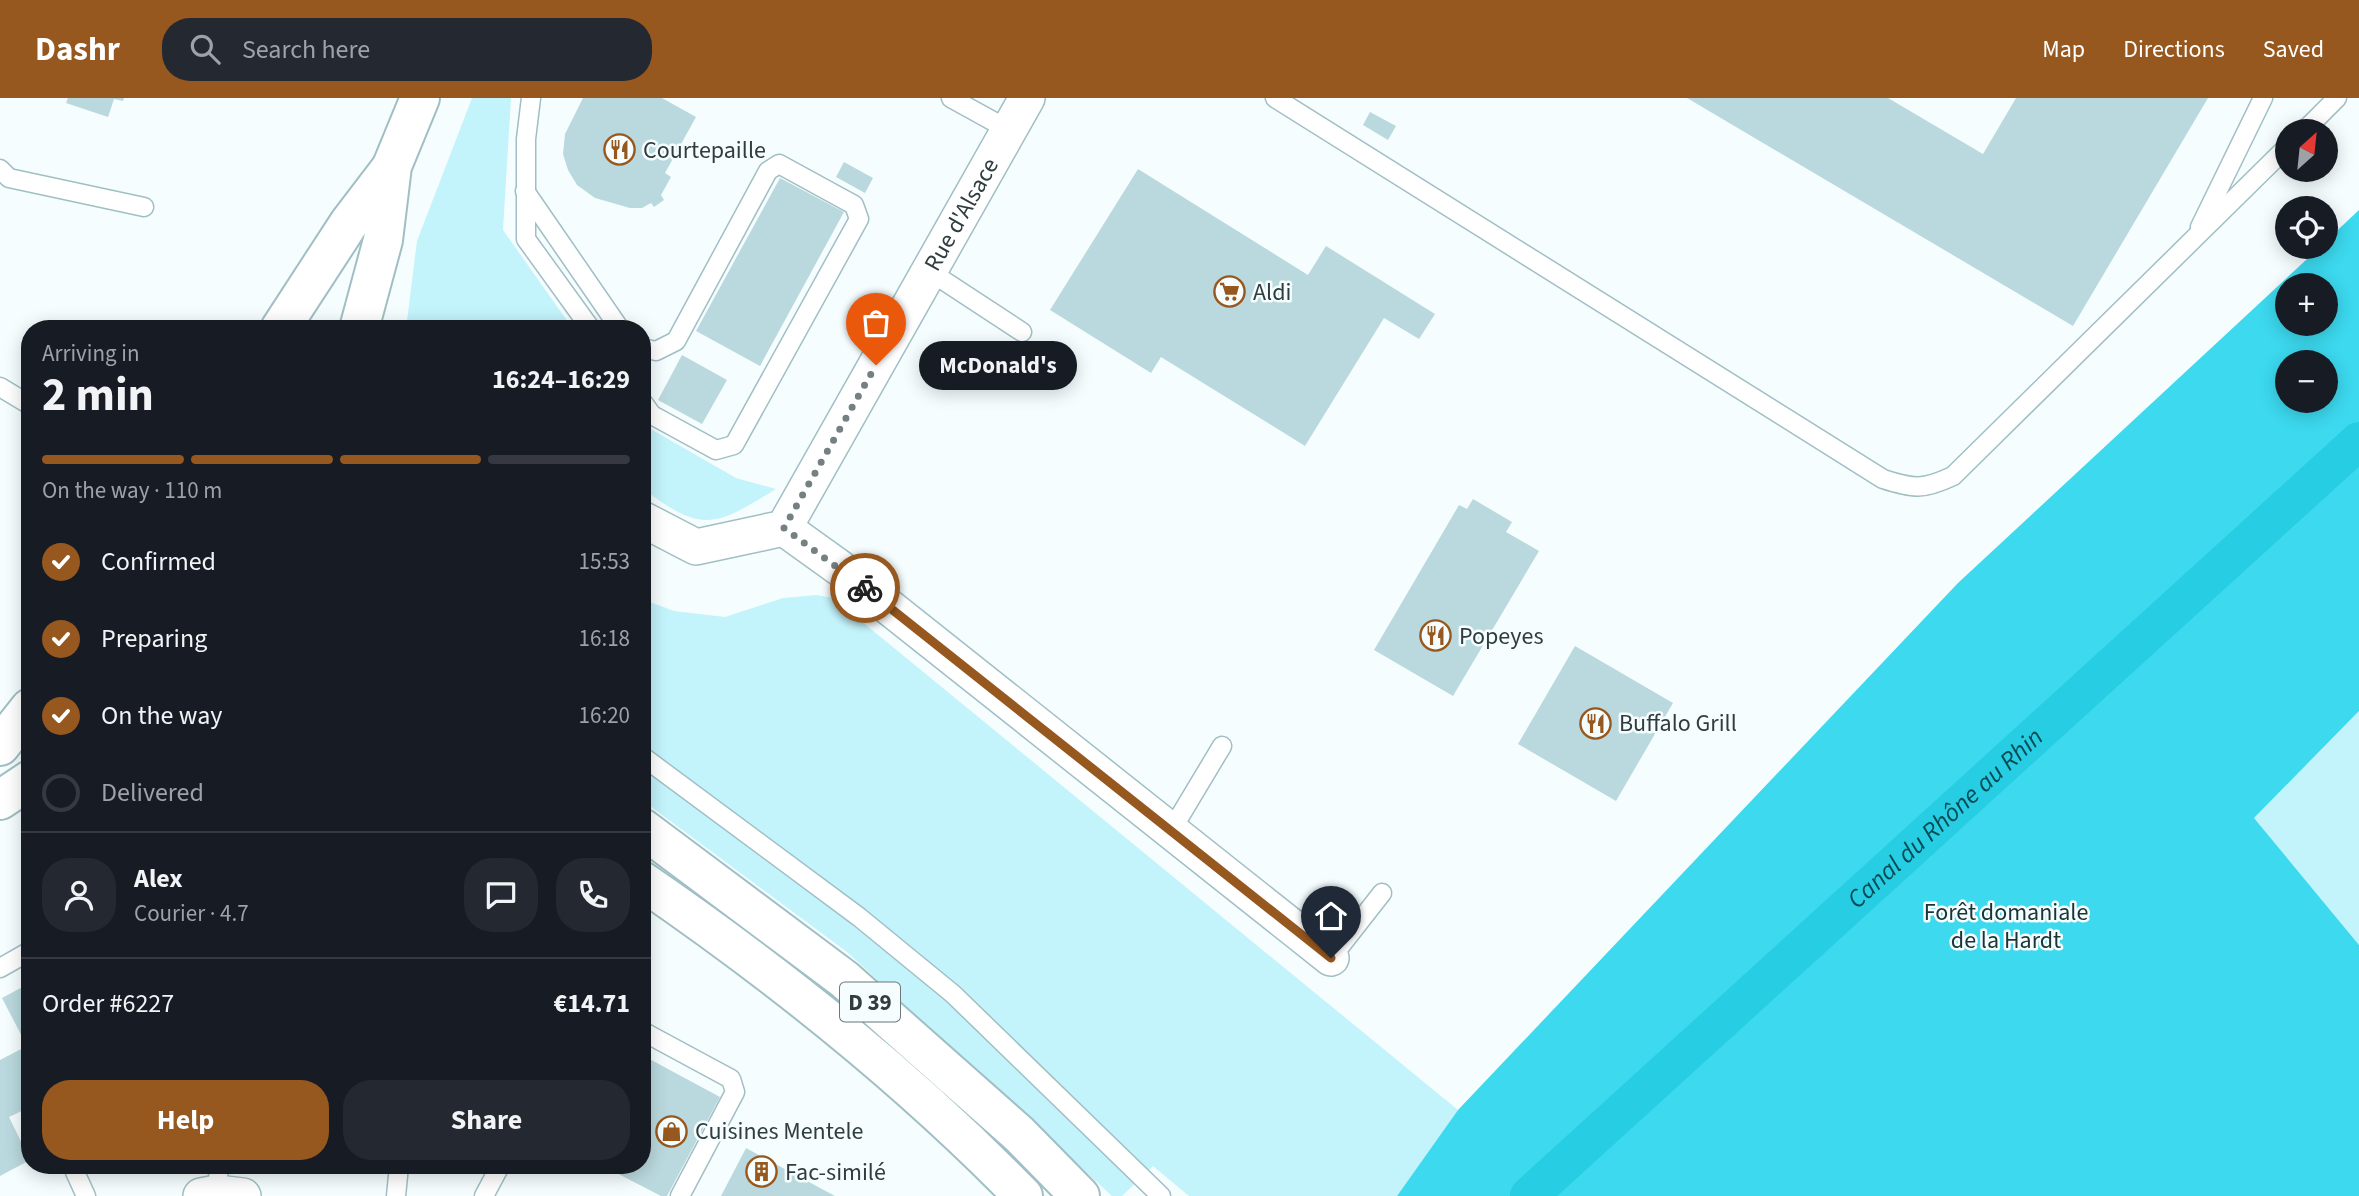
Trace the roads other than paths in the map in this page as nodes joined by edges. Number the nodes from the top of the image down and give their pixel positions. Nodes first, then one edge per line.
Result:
1 (420, 98) edge
2 (531, 98) edge
3 (951, 98) edge
4 (1027, 98) edge
5 (1275, 98) edge
6 (2263, 98) edge
7 (2337, 98) edge
8 (2316, 119) edge
9 (1009, 130) junction
10 (2275, 159) edge
11 (392, 166) junction
12 (0, 169) edge
13 (525, 191) junction
14 (144, 207) dead end
15 (2195, 238) junction
16 (929, 271) junction
17 (286, 320) edge
18 (361, 320) edge
19 (584, 320) edge
20 (614, 320) edge
21 (1023, 332) dead end
22 (651, 350) edge
23 (0, 387) edge
24 (21, 400) edge
25 (651, 414) edge
26 (651, 524) edge
27 (784, 528) junction
28 (21, 719) edge
29 (0, 746) edge
30 (1222, 747) dead end
31 (651, 763) edge
32 (21, 786) edge
33 (0, 800) edge
34 (1171, 831) junction
35 (651, 835) edge
36 (651, 888) edge
37 (1382, 893) dead end
38 (21, 956) edge
39 (1331, 958) joint
40 (0, 968) edge
41 (651, 1036) edge
42 (76, 1174) edge
43 (398, 1174) edge
44 (496, 1174) edge
45 (86, 1196) edge
46 (396, 1196) edge
47 (484, 1196) edge
48 (680, 1196) edge
49 (1023, 1196) edge
50 (1080, 1196) edge
51 (1161, 1196) edge

1 - 11 main road
2 - 13 lane
3 - 9 lane
4 - 9 street, Rue d'Alsace
5 - 15 lane
6 - 15 lane
7 - 8 lane
9 - 16 street, Rue d'Alsace
10 - 15 lane
11 - 17 main road
11 - 18 main road
12 - 14 lane
13 - 19 lane
13 - 20 lane
16 - 21 lane
16 - 27 street, Rue d'Alsace
22 - 25 lane
23 - 24 lane
26 - 27 street
27 - 34 street
28 - 29 main road
30 - 34 lane
31 - 51 lane
32 - 33 main road
34 - 39 street
35 - 50 main road, D 39
36 - 49 main road, D 39
37 - 39 lane
38 - 40 lane
41 - 48 lane
42 - 45 lane
43 - 46 lane
44 - 47 lane

